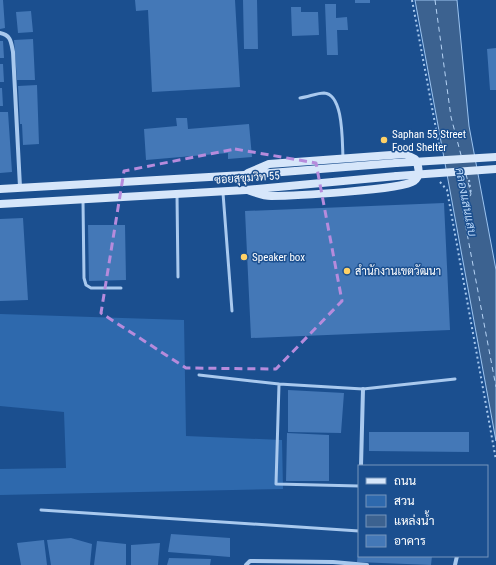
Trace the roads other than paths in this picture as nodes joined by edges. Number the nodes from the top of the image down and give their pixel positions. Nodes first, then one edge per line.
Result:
1 (0, 33) edge
2 (300, 98) dead end
3 (496, 154) edge
4 (496, 157) edge
5 (343, 159) junction
6 (496, 169) edge
7 (244, 175) junction
8 (20, 187) junction
9 (0, 188) edge
10 (246, 190) junction
11 (223, 191) junction
12 (177, 194) junction
13 (83, 199) junction
14 (0, 204) edge
15 (178, 277) dead end
16 (121, 288) dead end
17 (232, 311) dead end
18 (199, 375) dead end
19 (455, 379) dead end
20 (279, 384) junction
21 (363, 389) junction
22 (361, 465) edge
23 (358, 486) edge
24 (41, 510) dead end
25 (358, 531) edge
26 (246, 565) edge
27 (367, 565) edge

1 - 8 street
2 - 5 lane
3 - 6 main road
4 - 7 main road, ซอยสุขุมวิท 55, bridge
5 - 7 main road
5 - 10 main road
6 - 10 main road, ซอยสุขุมวิท 55, bridge
7 - 8 main road, ซอยสุขุมวิท 55
8 - 9 main road, ซอยสุขุมวิท 55
10 - 11 main road, ซอยสุขุมวิท 55
11 - 12 main road, ซอยสุขุมวิท 55
11 - 17 lane
12 - 13 main road, ซอยสุขุมวิท 55
12 - 15 lane
13 - 14 main road, ซอยสุขุมวิท 55
13 - 16 lane
18 - 20 lane
19 - 21 lane
20 - 21 lane
20 - 23 lane
21 - 22 street
24 - 25 lane
26 - 27 street

